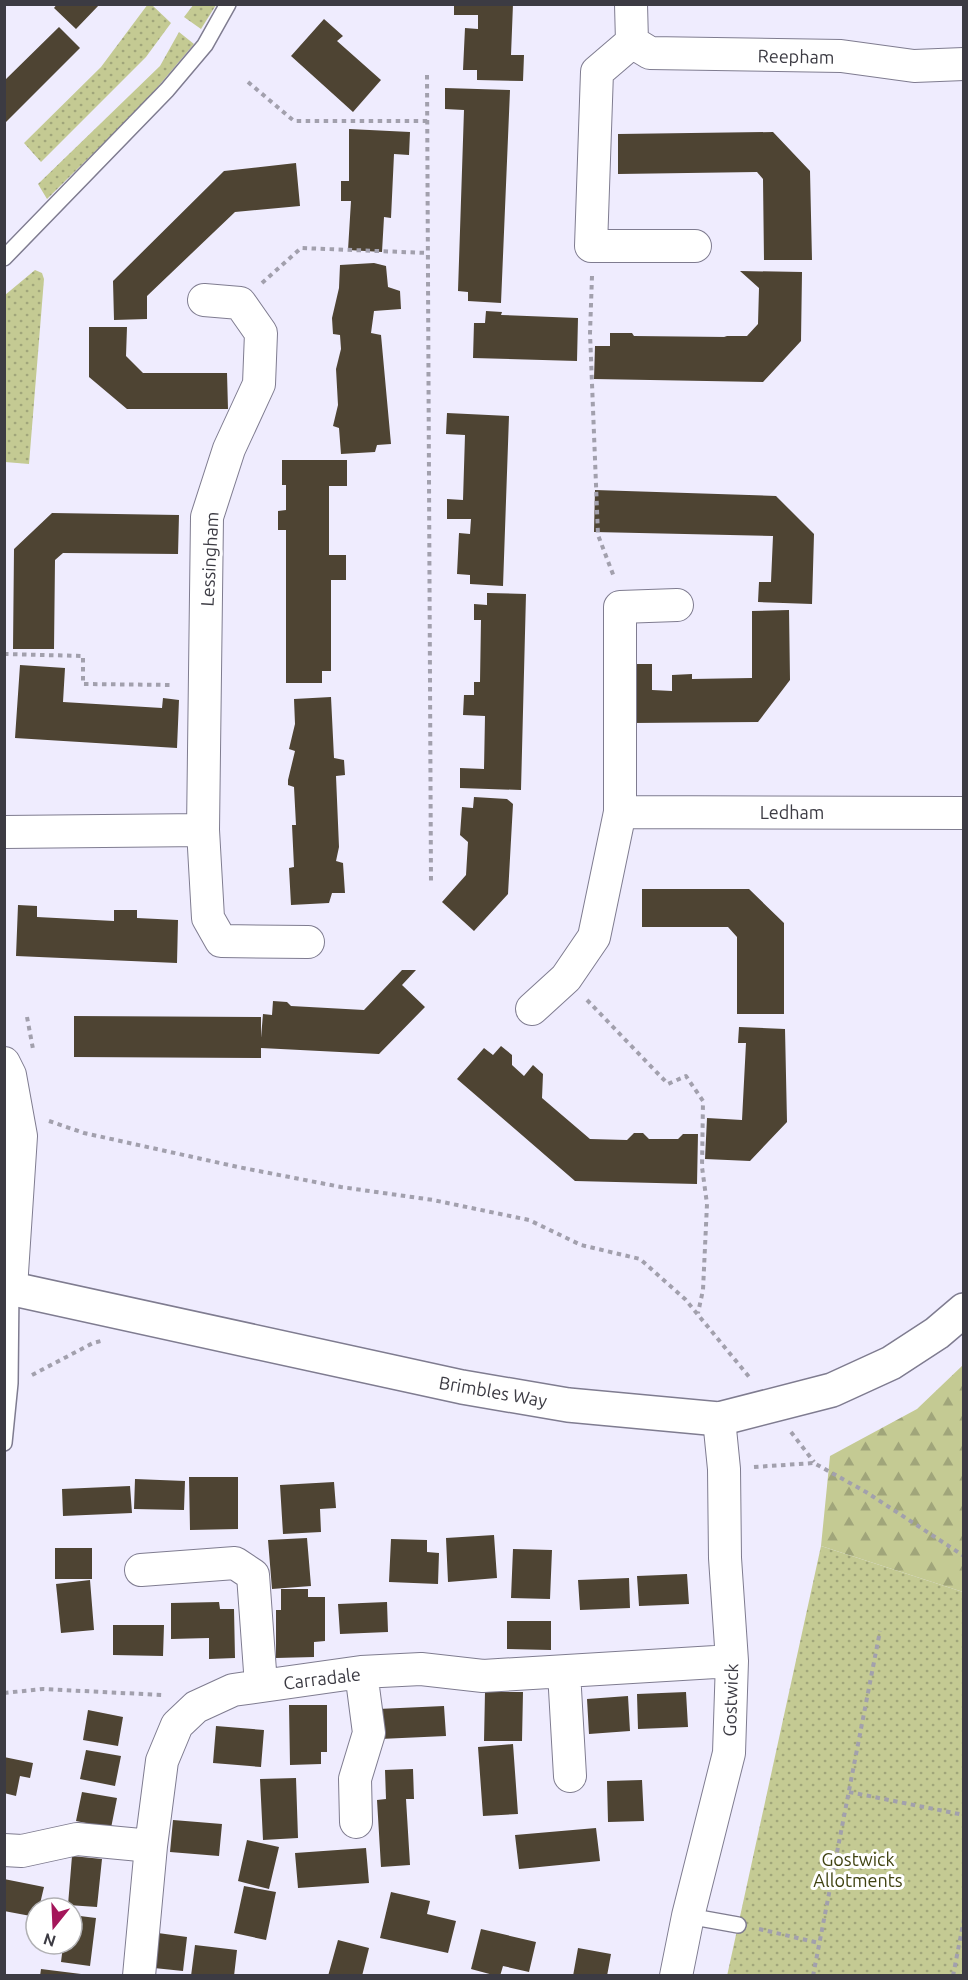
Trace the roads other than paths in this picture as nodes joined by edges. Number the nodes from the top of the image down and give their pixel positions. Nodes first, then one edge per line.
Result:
1 (228, 4) edge
2 (631, 4) edge
3 (632, 42) junction
4 (963, 64) edge
5 (694, 246) dead end
6 (4, 258) edge
7 (204, 300) dead end
8 (677, 605) dead end
9 (620, 812) junction
10 (963, 813) edge
11 (203, 830) junction
12 (4, 832) edge
13 (308, 942) dead end
14 (532, 1009) dead end
15 (4, 1063) edge
16 (8, 1287) edge
17 (963, 1310) edge
18 (719, 1419) junction
19 (4, 1443) edge
20 (141, 1570) dead end
21 (732, 1661) junction
22 (361, 1672) junction
23 (564, 1672) junction
24 (261, 1685) junction
25 (570, 1776) dead end
26 (356, 1822) dead end
27 (151, 1846) junction
28 (4, 1850) edge
29 (688, 1916) junction
30 (738, 1925) road end
31 (138, 1976) edge
32 (676, 1976) edge

1 - 6 lane
2 - 3 street
3 - 4 street, Reepham
3 - 5 street
7 - 11 street, Lessingham
8 - 9 street
9 - 10 street, Ledham
9 - 14 street
11 - 12 street
11 - 13 street, Lessingham
15 - 16 street
16 - 18 street, Brimbles Way
16 - 19 lane
17 - 18 street, Brimbles Way
18 - 21 street, Gostwick
20 - 24 street
21 - 23 street, Carradale
21 - 29 street, Gostwick
22 - 23 street, Carradale
22 - 24 street, Carradale
22 - 26 street
23 - 25 street
24 - 27 street, Carradale
27 - 28 street
27 - 31 street, Carradale
29 - 30 lane
29 - 32 street, Gostwick

